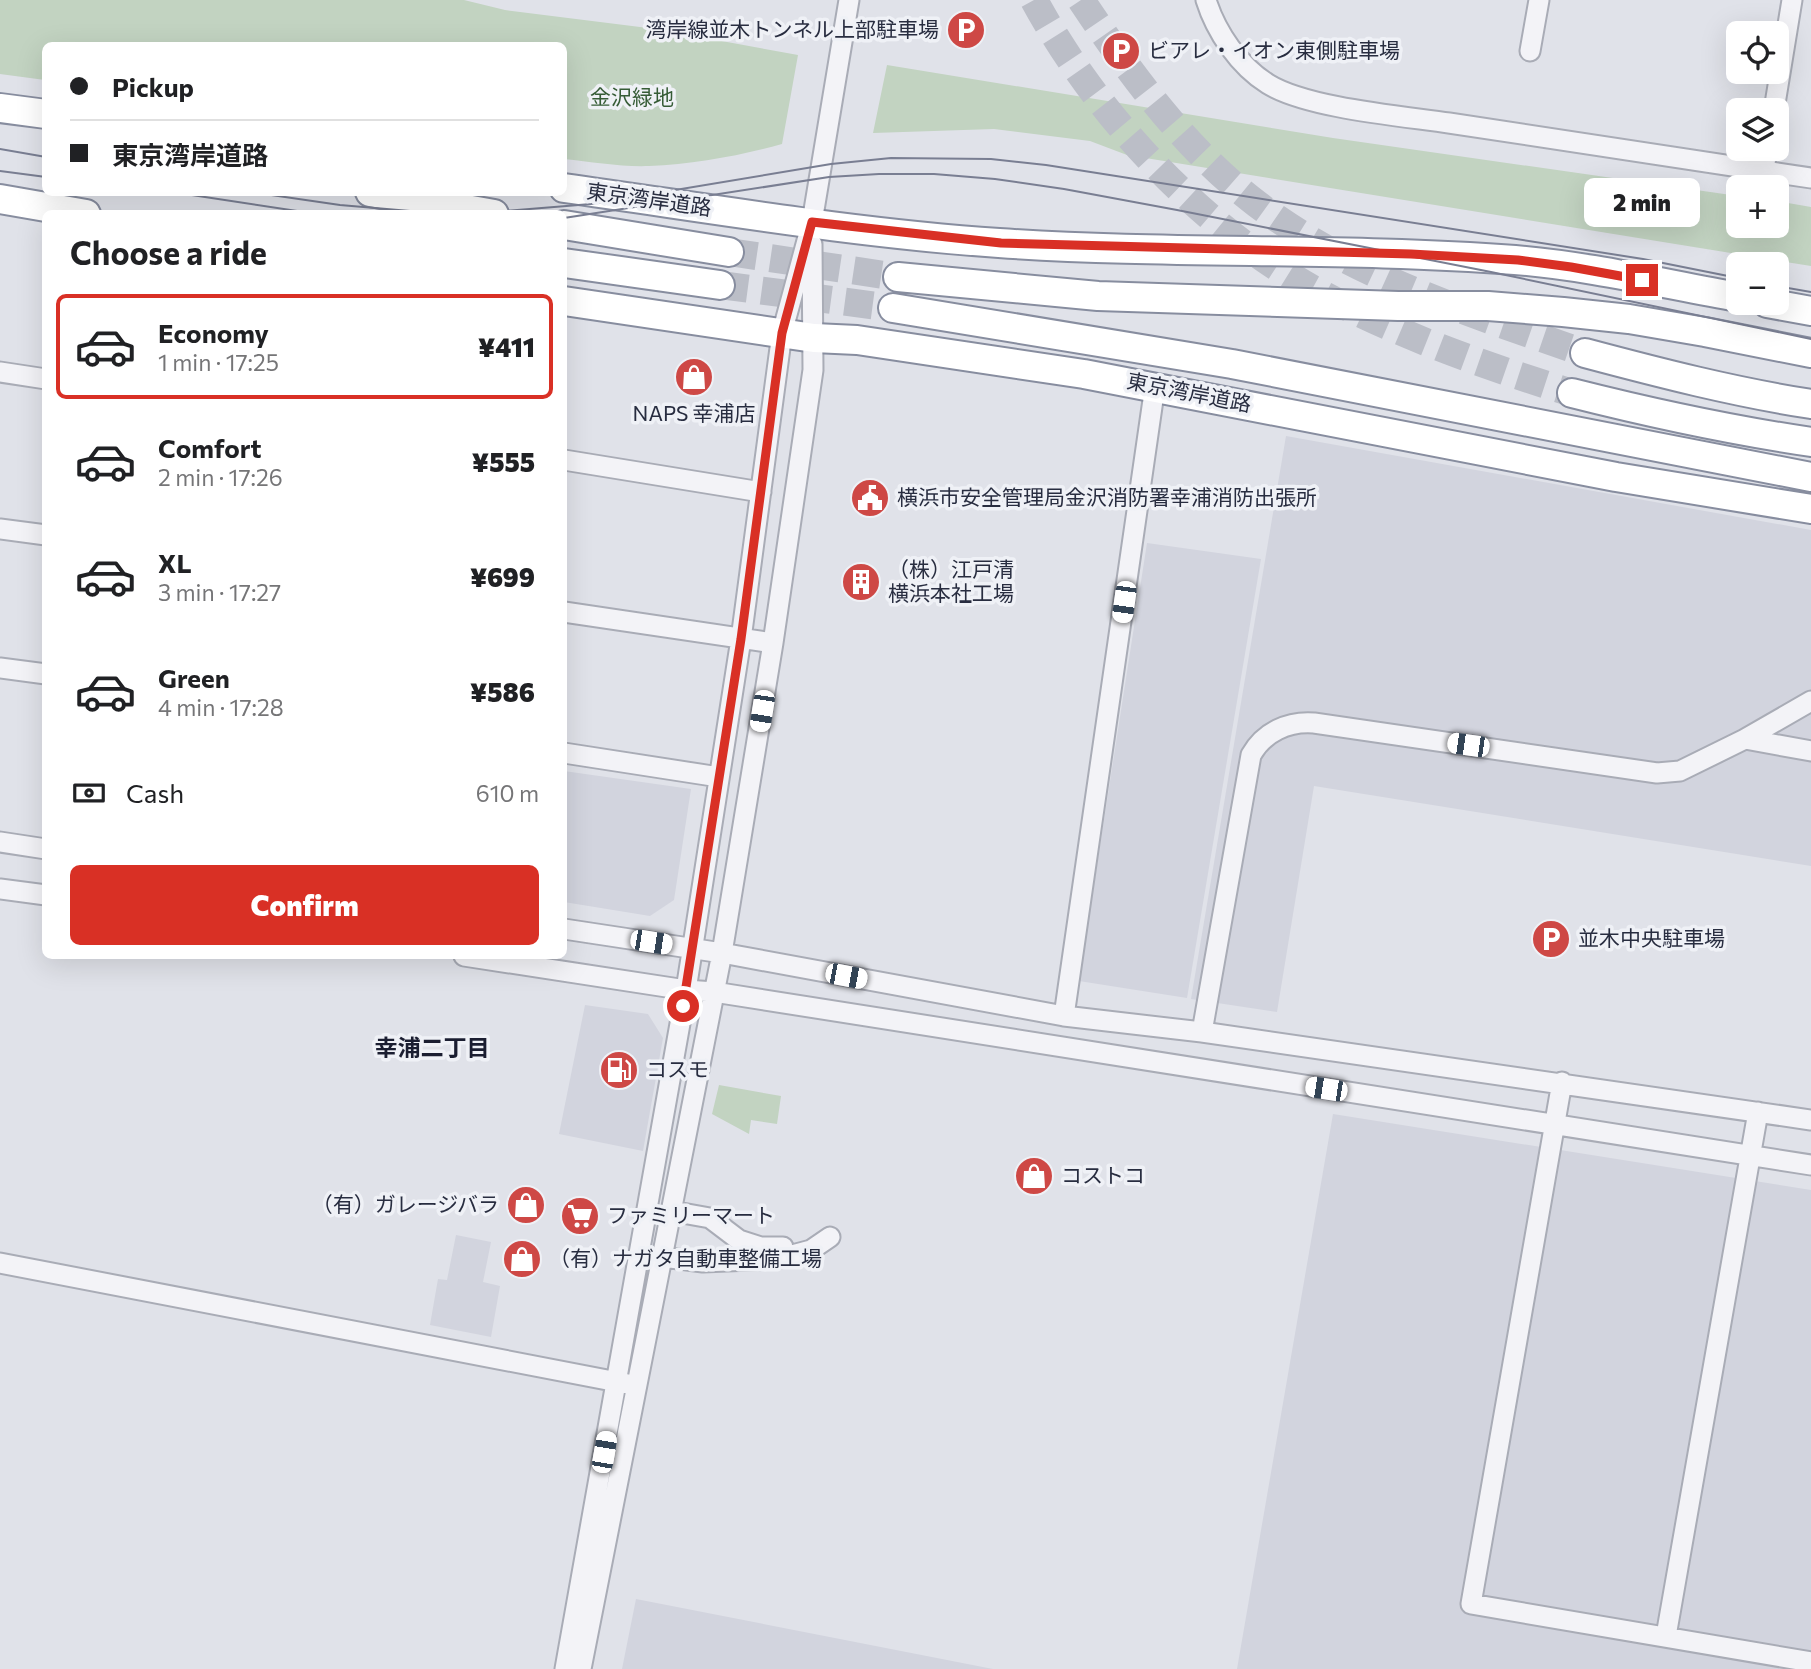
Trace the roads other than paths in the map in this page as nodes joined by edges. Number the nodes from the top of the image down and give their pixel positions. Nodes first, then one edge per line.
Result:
1 (849, 0) edge
2 (1206, 0) edge
3 (1539, 0) edge
4 (1792, 0) edge
5 (1530, 51) dead end
6 (1776, 98) edge
7 (5, 108) edge
8 (42, 115) edge
9 (1766, 161) edge
10 (1764, 171) junction
11 (1811, 178) edge
12 (567, 187) edge
13 (393, 196) edge
14 (0, 200) edge
15 (61, 210) edge
16 (471, 210) edge
17 (0, 217) edge
18 (812, 222) junction
19 (42, 223) edge
20 (567, 225) edge
21 (729, 251) tunnel mouth
22 (567, 263) edge
23 (898, 277) tunnel mouth
24 (720, 285) tunnel mouth
25 (1726, 295) edge
26 (567, 301) edge
27 (1789, 307) edge
28 (893, 308) tunnel mouth
29 (1811, 311) edge
30 (782, 333) junction
31 (814, 338) junction
32 (1585, 353) tunnel mouth
33 (1811, 353) edge
34 (0, 372) edge
35 (42, 378) edge
36 (1155, 386) junction
37 (1572, 393) tunnel mouth
38 (1811, 404) edge
39 (1811, 442) edge
40 (567, 460) edge
41 (1811, 477) edge
42 (761, 492) junction
43 (1811, 509) edge
44 (0, 529) edge
45 (42, 535) edge
46 (567, 612) edge
47 (741, 639) junction
48 (773, 643) junction
49 (0, 668) edge
50 (42, 673) edge
51 (1811, 701) edge
52 (1745, 739) junction
53 (1811, 751) edge
54 (567, 753) edge
55 (719, 777) junction
56 (0, 842) edge
57 (42, 848) edge
58 (0, 889) edge
59 (42, 894) edge
60 (567, 929) edge
61 (691, 948) junction
62 (722, 953) junction
63 (484, 959) edge
64 (686, 989) junction
65 (714, 992) junction
66 (1064, 1016) junction
67 (1202, 1032) junction
68 (1562, 1082) junction
69 (1758, 1112) junction
70 (1811, 1120) edge
71 (1556, 1125) junction
72 (1751, 1156) junction
73 (1811, 1165) edge
74 (671, 1211) junction
75 (662, 1257) junction
76 (0, 1263) edge
77 (627, 1384) junction
78 (1667, 1636) junction
79 (1811, 1662) edge
80 (565, 1669) edge
81 (581, 1669) edge

1 - 18 street
2 - 10 street
3 - 5 street
4 - 6 street
7 - 8 highway
9 - 10 street
10 - 11 street
12 - 18 highway, 東京湾岸道路
13 - 16 highway
14 - 15 highway
17 - 19 highway
18 - 25 highway, 東京湾岸道路
18 - 30 street
18 - 31 street
20 - 21 highway
22 - 24 highway
23 - 33 highway
26 - 30 highway, 東京湾岸道路
27 - 29 highway
28 - 41 highway
30 - 31 highway, 東京湾岸道路
30 - 42 street
31 - 36 highway, 東京湾岸道路
31 - 48 street
32 - 38 highway
34 - 35 street
36 - 43 highway, 東京湾岸道路
36 - 66 street
37 - 39 highway
40 - 42 street
42 - 47 street
44 - 45 street
46 - 47 street
47 - 48 street
47 - 55 street
48 - 62 street
49 - 50 street
51 - 52 street
52 - 53 street
52 - 67 street
54 - 55 street
55 - 61 street
56 - 57 street
58 - 59 street
60 - 61 street
61 - 62 street
61 - 64 street
62 - 65 street
62 - 66 street
63 - 64 street
64 - 65 street
64 - 77 street
65 - 71 street
65 - 74 street
66 - 67 street
67 - 68 street
68 - 69 street
68 - 71 street
69 - 70 street
69 - 72 street
71 - 72 street
71 - 78 street
72 - 73 street
72 - 78 street
74 - 75 street
74 - 75 street
75 - 77 street
76 - 77 street
77 - 80 street
77 - 81 street
78 - 79 street

